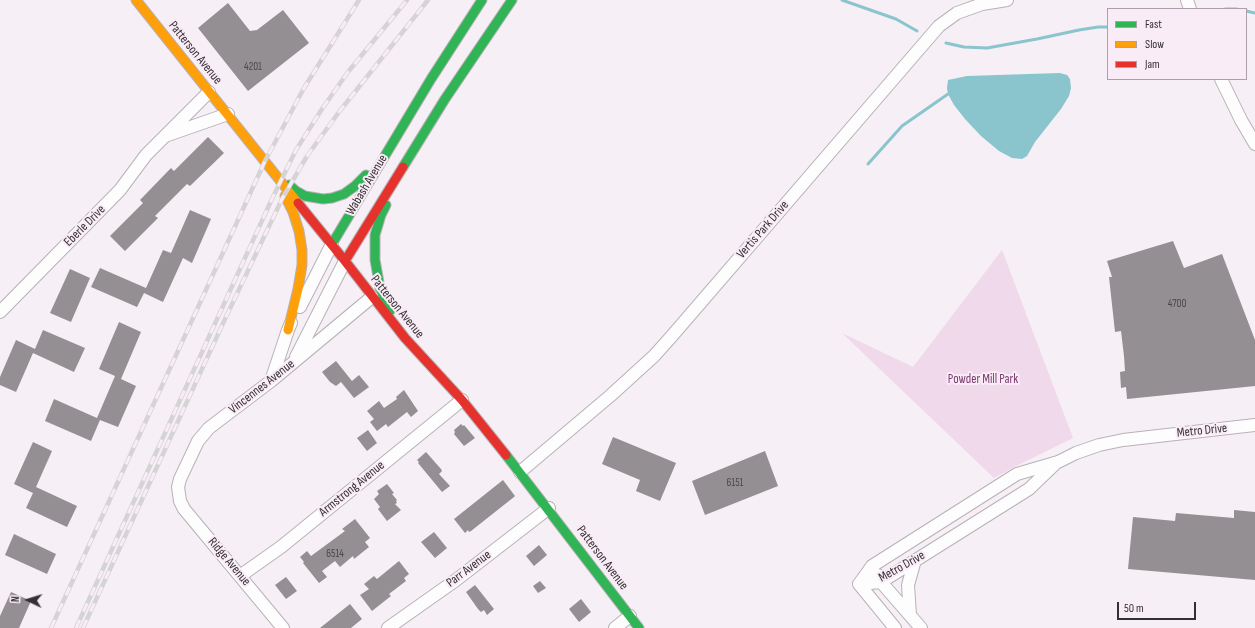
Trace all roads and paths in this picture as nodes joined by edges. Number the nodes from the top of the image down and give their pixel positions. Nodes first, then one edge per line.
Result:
1 (136, 0) edge
2 (482, 0) edge
3 (512, 0) edge
4 (1007, 0) edge
5 (1222, 80) edge
6 (209, 92) junction
7 (228, 114) junction
8 (165, 136) junction
9 (393, 143) junction
10 (1255, 144) edge
11 (412, 152) junction
12 (272, 170) junction
13 (332, 244) junction
14 (345, 261) junction
15 (372, 297) junction
16 (0, 312) edge
17 (288, 330) junction
18 (404, 338) junction
19 (294, 362) junction
20 (271, 381) junction
21 (462, 400) junction
22 (1255, 426) edge
23 (1058, 462) junction
24 (520, 472) junction
25 (178, 493) joint
26 (549, 508) junction
27 (916, 560) junction
28 (872, 566) junction
29 (240, 576) junction
30 (881, 582) junction
31 (859, 584) junction
32 (910, 615) junction
33 (630, 616) junction
34 (284, 628) edge
35 (388, 628) edge
36 (615, 628) edge
37 (639, 628) edge
38 (895, 628) edge
39 (921, 628) edge

1 - 6 main road, Patterson Avenue
2 - 9 main road, Wabash Avenue
3 - 11 main road, Wabash Avenue
4 - 24 street, Vertis Park Drive
5 - 10 street
6 - 7 main road, Patterson Avenue
6 - 8 street, Eberle Drive
7 - 8 street, Eberle Drive
7 - 12 main road, Patterson Avenue
8 - 16 street, Eberle Drive
9 - 12 main road
9 - 13 main road, Wabash Avenue
11 - 14 main road, Wabash Avenue
11 - 18 main road
12 - 13 main road, Patterson Avenue
12 - 17 main road
13 - 14 main road, Patterson Avenue
13 - 17 street, Wabash Avenue
14 - 15 main road, Patterson Avenue
14 - 19 street, Wabash Avenue
15 - 18 main road, Patterson Avenue
15 - 19 street, Vincennes Avenue
17 - 20 street, Wabash Avenue
18 - 21 main road, Patterson Avenue
19 - 20 street, Vincennes Avenue
20 - 25 street, Vincennes Avenue
21 - 24 main road, Patterson Avenue
21 - 29 street, Armstrong Avenue
22 - 23 street, Metro Drive
23 - 27 street, Metro Drive
23 - 28 street, Metro Drive
24 - 26 main road, Patterson Avenue
25 - 29 street, Ridge Avenue
26 - 33 main road, Patterson Avenue
26 - 35 street, Parr Avenue
27 - 30 street, Metro Drive
27 - 32 street
28 - 30 street
28 - 31 street, Metro Drive
29 - 34 street, Ridge Avenue
30 - 31 street, Metro Drive
30 - 32 street
31 - 38 street
32 - 39 street
33 - 36 street
33 - 37 main road, Patterson Avenue

